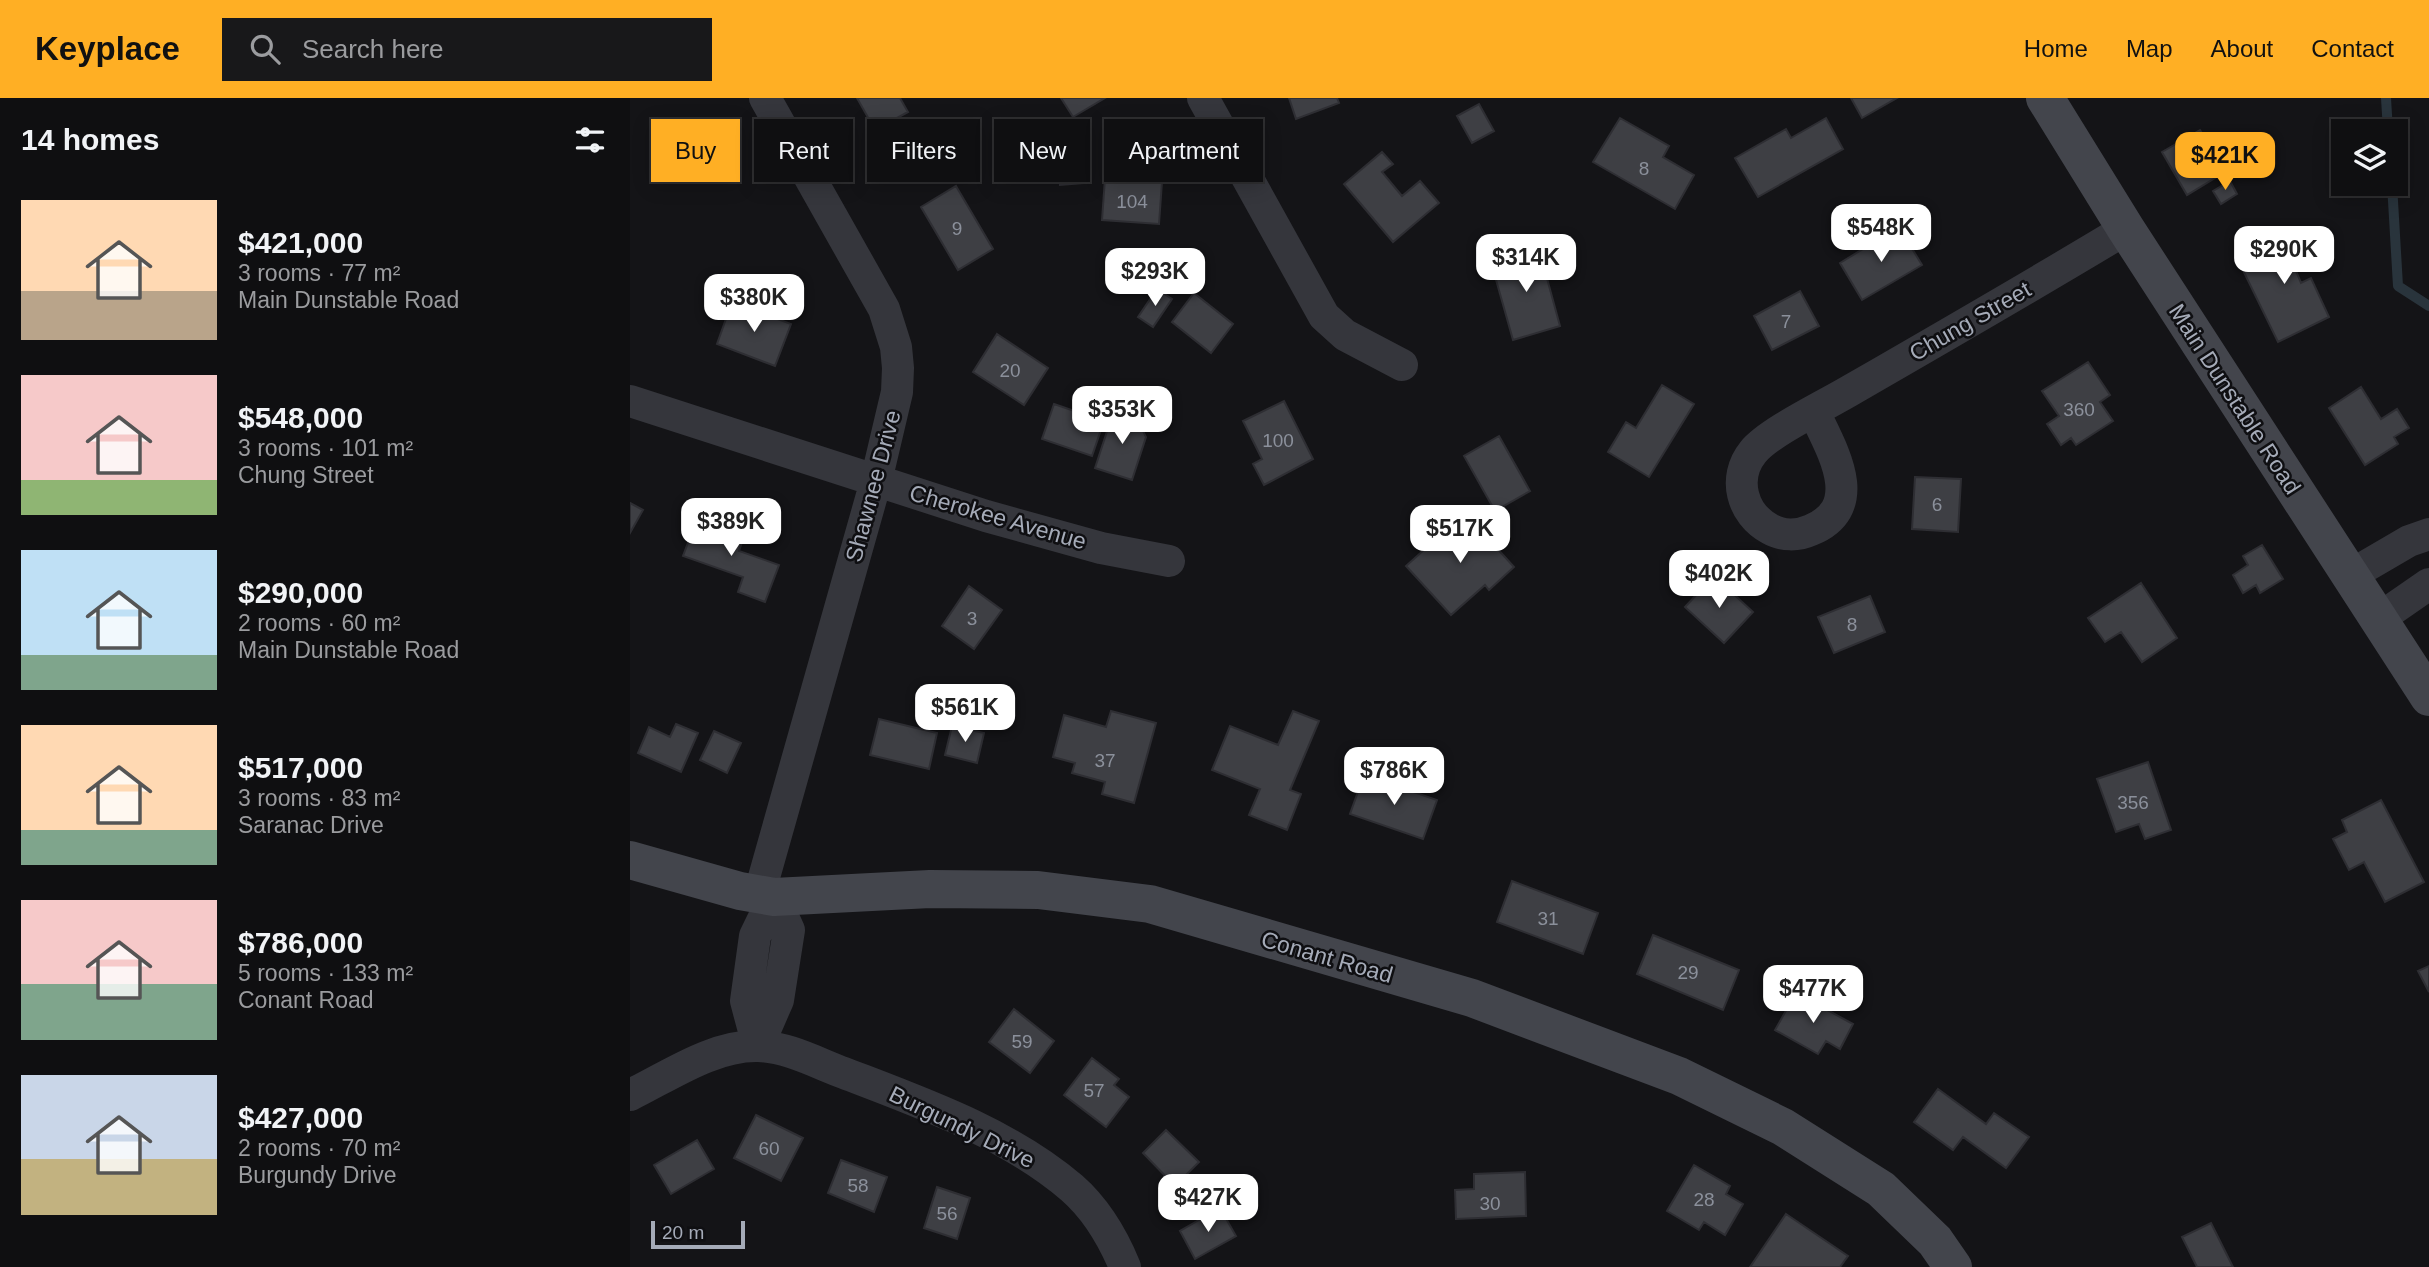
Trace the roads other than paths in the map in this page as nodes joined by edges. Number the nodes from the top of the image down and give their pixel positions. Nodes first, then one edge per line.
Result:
1 (765, 98) edge
2 (1203, 98) edge
3 (2045, 98) edge
4 (2126, 229) junction
5 (1402, 365) dead end
6 (630, 401) edge
7 (1814, 412) dead end
8 (876, 481) junction
9 (2429, 534) edge
10 (1169, 561) dead end
11 (2348, 576) junction
12 (2429, 583) edge
13 (2377, 620) junction
14 (2429, 697) edge
15 (630, 860) edge
16 (766, 896) junction
17 (758, 1046) junction
18 (630, 1095) edge
19 (1125, 1267) edge
20 (1953, 1267) edge

1 - 8 street, Shawnee Drive
2 - 5 street
3 - 4 street, Main Dunstable Road
4 - 7 street, Chung Street
4 - 11 street, Main Dunstable Road
6 - 8 street, Cherokee Avenue
8 - 10 street, Cherokee Avenue
8 - 16 street, Shawnee Drive
9 - 11 street
11 - 13 street, Main Dunstable Road
12 - 13 street
13 - 14 street, Main Dunstable Road
15 - 16 street, Conant Road
16 - 17 street
16 - 20 street, Conant Road
17 - 18 street, Burgundy Drive
17 - 19 street, Burgundy Drive

